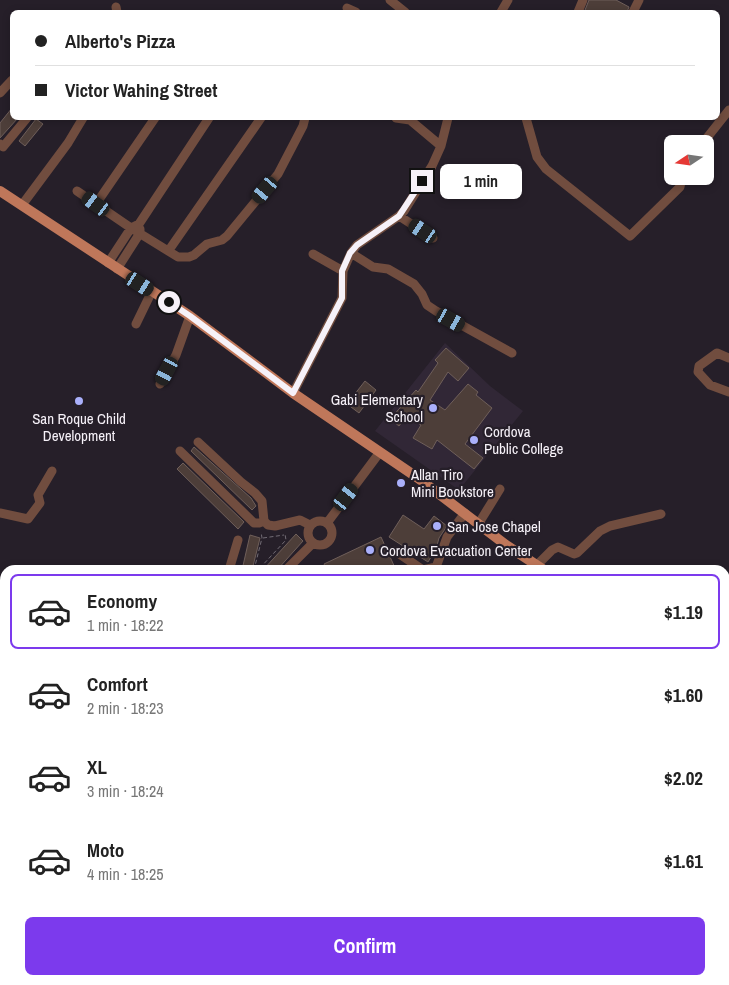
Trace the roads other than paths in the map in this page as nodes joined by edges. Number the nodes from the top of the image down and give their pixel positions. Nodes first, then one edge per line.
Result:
1 (390, 0) edge
2 (347, 8) dead end
3 (352, 10) edge
4 (402, 10) edge
5 (7, 81) edge
6 (0, 93) edge
7 (729, 110) edge
8 (26, 120) edge
9 (82, 120) edge
10 (154, 120) edge
11 (208, 120) edge
12 (260, 120) edge
13 (304, 120) edge
14 (410, 120) edge
15 (448, 120) edge
16 (527, 120) edge
17 (709, 135) edge
18 (0, 144) edge
19 (441, 146) junction
20 (680, 185) edge
21 (0, 190) edge
22 (77, 191) dead end
23 (96, 204) junction
24 (22, 206) junction
25 (399, 216) junction
26 (137, 228) junction
27 (433, 238) dead end
28 (169, 250) junction
29 (350, 253) junction
30 (313, 254) dead end
31 (113, 266) junction
32 (342, 271) junction
33 (152, 291) junction
34 (190, 316) junction
35 (136, 324) dead end
36 (512, 353) dead end
37 (729, 358) edge
38 (160, 384) dead end
39 (729, 392) edge
40 (293, 393) junction
41 (198, 442) dead end
42 (180, 451) dead end
43 (380, 452) junction
44 (52, 471) dead end
45 (500, 488) dead end
46 (465, 512) junction
47 (0, 513) edge
48 (661, 514) dead end
49 (262, 522) junction
50 (327, 523) junction
51 (479, 523) junction
52 (310, 525) junction
53 (238, 540) dead end
54 (313, 542) junction
55 (395, 551) dead end
56 (230, 565) edge
57 (291, 565) edge
58 (415, 565) edge
59 (437, 565) edge
60 (536, 565) edge
61 (542, 565) edge

1 - 4 street
2 - 3 street
5 - 6 street
7 - 17 street
8 - 18 street
9 - 24 street
10 - 23 street
11 - 26 street
12 - 28 street
13 - 28 street
14 - 19 street
15 - 19 street
16 - 20 street
19 - 25 street
21 - 24 main road
22 - 23 street
23 - 26 street
24 - 31 main road
25 - 27 street
25 - 29 street
26 - 28 street
26 - 31 street
29 - 32 street
29 - 36 street
30 - 32 street
31 - 33 main road
32 - 40 street
33 - 34 main road
33 - 35 street
34 - 38 street
34 - 40 main road
37 - 39 street
40 - 43 main road
41 - 49 street
42 - 49 street
43 - 46 main road
43 - 50 street
44 - 47 street
45 - 51 street
46 - 51 main road
46 - 59 street
48 - 61 street
49 - 52 street
50 - 52 street
50 - 54 street
51 - 60 main road
52 - 54 street
53 - 56 street
54 - 57 street
55 - 58 street

